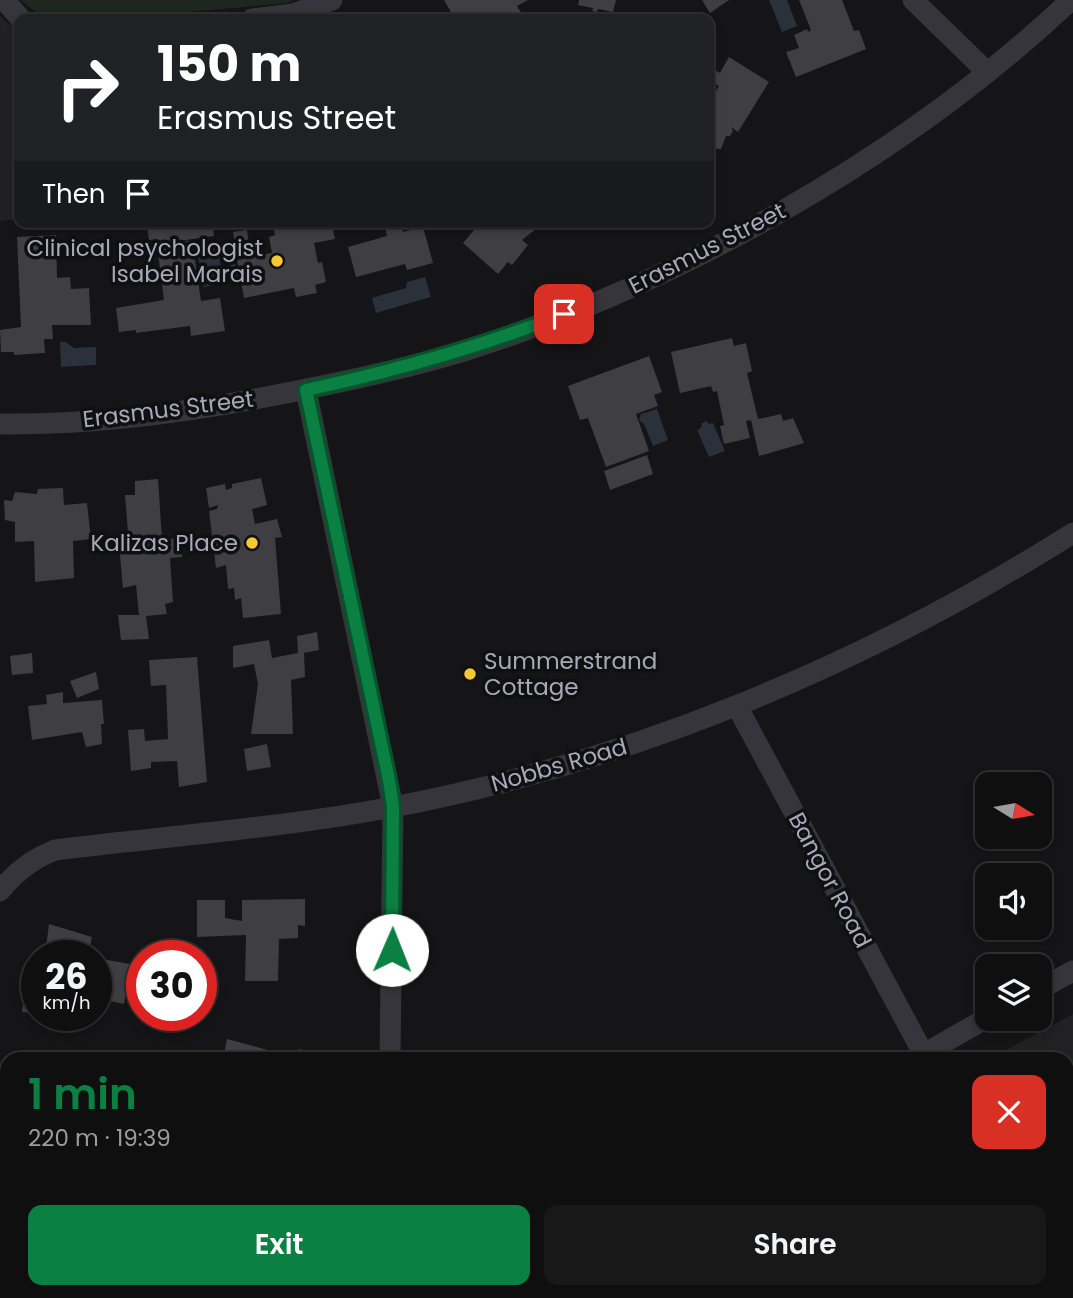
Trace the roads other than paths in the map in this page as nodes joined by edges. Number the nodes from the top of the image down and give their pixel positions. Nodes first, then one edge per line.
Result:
1 (4, 0) edge
2 (332, 0) edge
3 (913, 0) edge
4 (1071, 0) edge
5 (17, 14) edge
6 (293, 14) edge
7 (987, 72) junction
8 (306, 390) junction
9 (0, 424) edge
10 (1073, 533) edge
11 (737, 706) junction
12 (393, 807) junction
13 (5, 885) edge
14 (1073, 971) edge
15 (1052, 982) edge
16 (975, 1025) edge
17 (390, 1052) edge
18 (917, 1052) edge
19 (926, 1052) edge

1 - 5 street
2 - 6 street
3 - 7 street
4 - 7 street, Erasmus Street
7 - 8 street, Erasmus Street
8 - 9 street, Erasmus Street
8 - 12 street
10 - 11 street, Nobbs Road
11 - 12 street, Nobbs Road
11 - 18 street, Bangor Road
12 - 13 street, Nobbs Road
12 - 17 street
14 - 15 street
16 - 19 street

